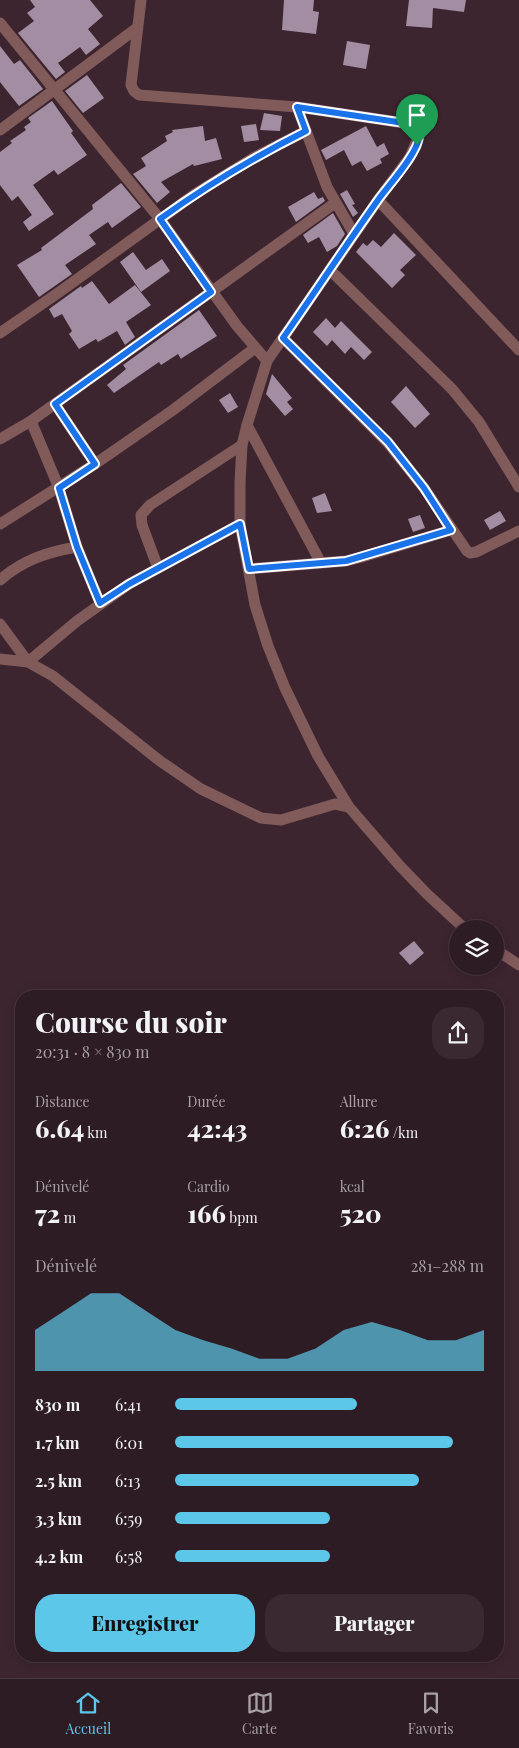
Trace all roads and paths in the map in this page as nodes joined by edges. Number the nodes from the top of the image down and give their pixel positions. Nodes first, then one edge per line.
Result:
1 (141, 0) edge
2 (0, 23) edge
3 (137, 28) junction
4 (53, 90) junction
5 (297, 107) junction
6 (0, 130) edge
7 (306, 131) junction
8 (378, 200) junction
9 (335, 204) junction
10 (160, 219) junction
11 (354, 234) junction
12 (330, 270) junction
13 (211, 292) junction
14 (0, 333) edge
15 (283, 338) junction
16 (255, 348) junction
17 (519, 350) edge
18 (267, 361) junction
19 (55, 404) junction
20 (31, 421) junction
21 (247, 425) junction
22 (0, 439) edge
23 (242, 445) junction
24 (95, 464) junction
25 (519, 487) edge
26 (59, 488) junction
27 (0, 524) edge
28 (240, 524) junction
29 (451, 530) junction
30 (519, 532) edge
31 (77, 547) junction
32 (321, 563) junction
33 (158, 568) junction
34 (249, 569) junction
35 (0, 580) edge
36 (100, 603) junction
37 (0, 624) edge
38 (0, 659) edge
39 (28, 662) junction
40 (349, 807) junction
41 (455, 920) edge
42 (504, 955) edge
43 (519, 965) edge

1 - 3 street
2 - 4 street
3 - 4 street
3 - 5 street
4 - 6 street
4 - 10 street
5 - 7 street
5 - 8 street
7 - 9 street
7 - 10 street
8 - 11 street
8 - 17 street
9 - 11 street
9 - 13 street
10 - 13 street
10 - 14 street
11 - 12 street
12 - 15 street
12 - 25 street
13 - 16 street
13 - 19 street
15 - 18 street
15 - 29 street
16 - 18 street
16 - 24 street
18 - 21 street
19 - 20 street
19 - 24 street
20 - 22 street
20 - 26 street
21 - 23 street
21 - 32 street
23 - 28 street
23 - 33 street
24 - 26 street
26 - 27 street
26 - 31 street
28 - 33 street
28 - 34 street
29 - 30 street
29 - 32 street
31 - 35 street
31 - 36 street
32 - 34 street
33 - 36 street
34 - 40 street
36 - 39 street
37 - 39 street
38 - 39 street
39 - 40 street
40 - 41 street
42 - 43 street

